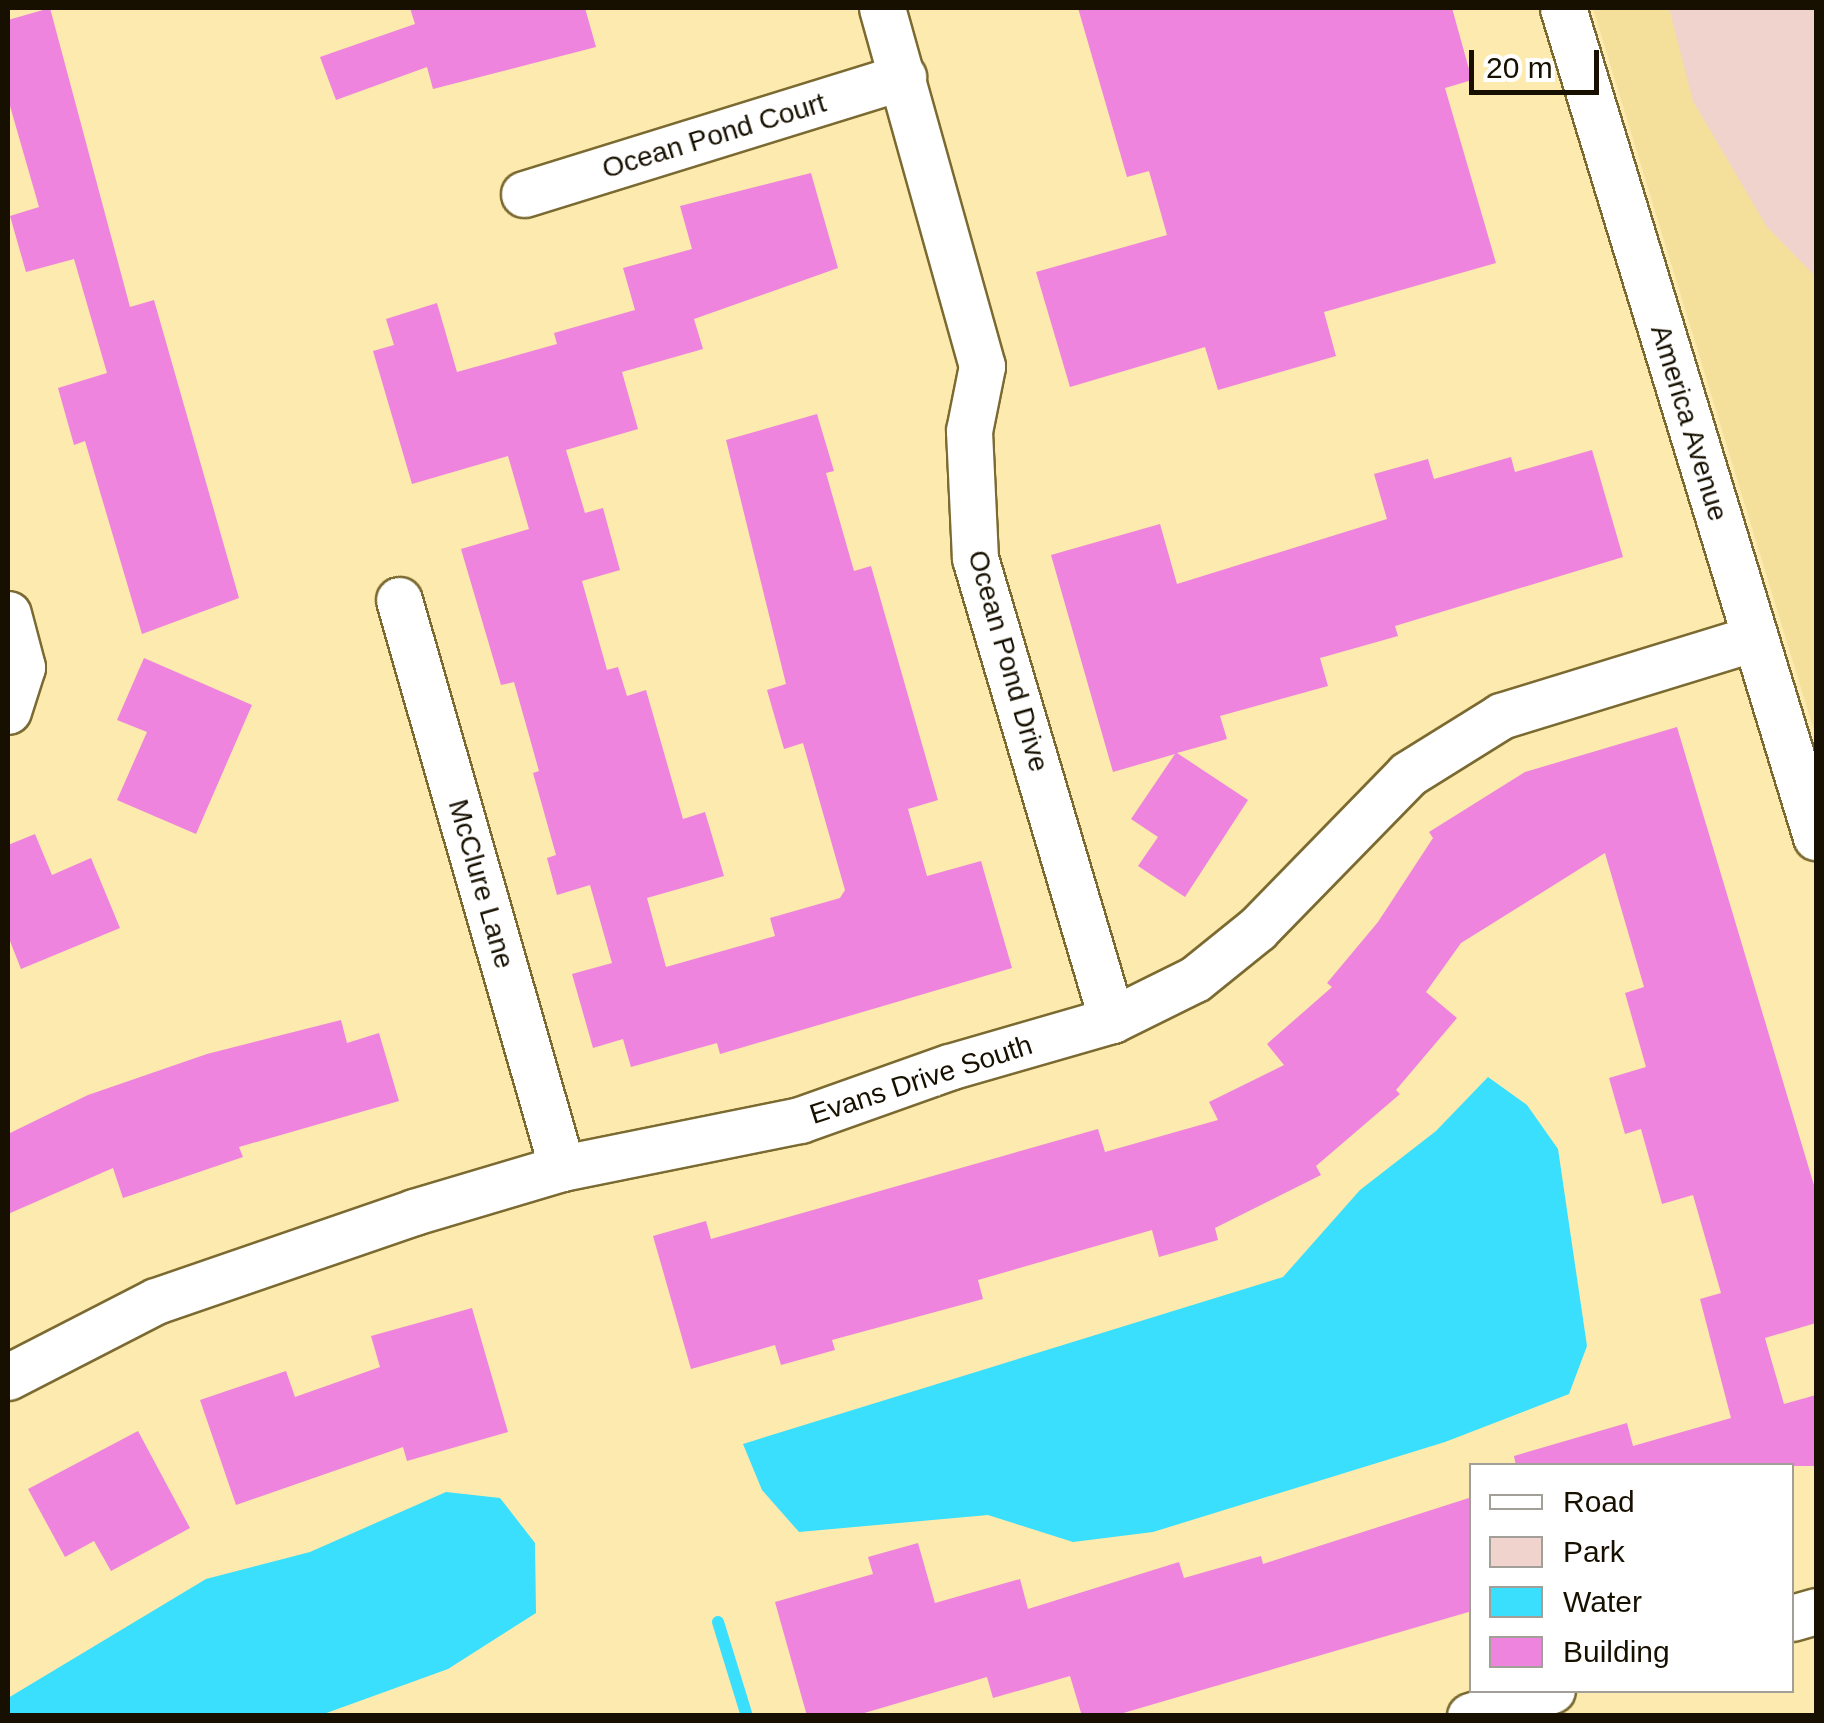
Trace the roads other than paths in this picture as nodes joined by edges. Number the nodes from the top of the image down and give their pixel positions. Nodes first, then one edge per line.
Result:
1 (882, 8) edge
2 (1563, 8) edge
3 (903, 78) junction
4 (524, 194) dead end
5 (399, 600) dead end
6 (8, 614) edge
7 (1754, 638) junction
8 (8, 710) edge
9 (1816, 838) edge
10 (1112, 1020) junction
11 (562, 1168) junction
12 (8, 1377) edge
13 (1543, 1693) edge
14 (1470, 1716) edge

1 - 3 street, Ocean Pond Drive
2 - 7 street, America Avenue
3 - 4 street, Ocean Pond Court
3 - 10 street, Ocean Pond Drive
5 - 11 street, McClure Lane
6 - 8 street
7 - 9 street, America Avenue
7 - 10 street, Evans Drive South
10 - 11 street, Evans Drive South
11 - 12 street, Evans Drive South
13 - 14 street

